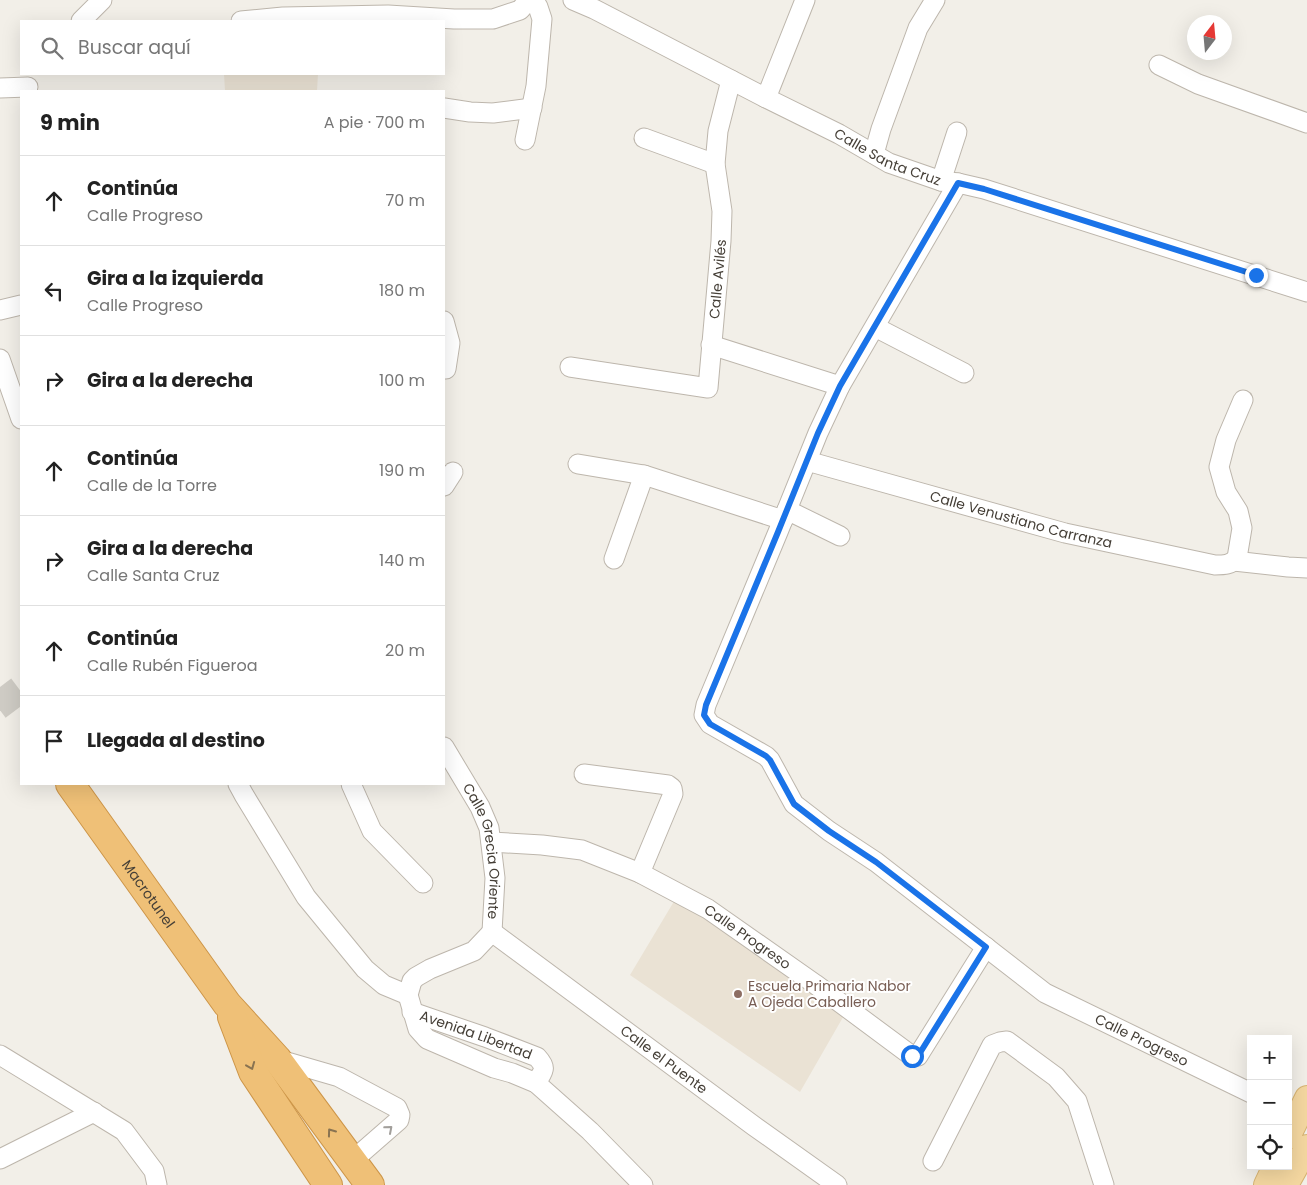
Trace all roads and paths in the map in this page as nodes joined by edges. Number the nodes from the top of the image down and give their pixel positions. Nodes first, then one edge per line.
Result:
1 (102, 0) edge
2 (529, 0) edge
3 (534, 0) edge
4 (573, 0) edge
5 (805, 0) edge
6 (935, 0) edge
7 (82, 20) edge
8 (249, 20) edge
9 (1159, 64) dead end
10 (731, 80) junction
11 (31, 84) edge
12 (0, 88) edge
13 (766, 98) junction
14 (445, 108) edge
15 (532, 108) junction
16 (1307, 123) edge
17 (957, 132) dead end
18 (644, 138) dead end
19 (525, 140) dead end
20 (874, 154) junction
21 (715, 164) junction
22 (949, 182) junction
23 (1307, 292) edge
24 (20, 305) edge
25 (0, 310) edge
26 (445, 324) edge
27 (875, 327) junction
28 (711, 344) junction
29 (0, 359) edge
30 (570, 367) dead end
31 (445, 369) edge
32 (964, 373) dead end
33 (4, 382) edge
34 (840, 386) junction
35 (1243, 400) dead end
36 (20, 417) edge
37 (807, 461) junction
38 (578, 464) dead end
39 (644, 475) junction
40 (785, 515) junction
41 (840, 536) dead end
42 (614, 560) dead end
43 (1235, 560) junction
44 (1307, 568) edge
45 (445, 749) edge
46 (584, 774) dead end
47 (71, 785) edge
48 (239, 785) edge
49 (351, 785) edge
50 (491, 842) junction
51 (640, 873) junction
52 (423, 882) dead end
53 (492, 932) junction
54 (986, 947) junction
55 (227, 1004) junction
56 (410, 1004) junction
57 (2, 1058) edge
58 (277, 1059) junction
59 (536, 1083) junction
60 (1247, 1091) edge
61 (1298, 1108) edge
62 (94, 1112) junction
63 (1292, 1125) edge
64 (1307, 1147) edge
65 (0, 1159) edge
66 (352, 1161) junction
67 (932, 1161) dead end
68 (1274, 1180) edge
69 (157, 1185) edge
70 (328, 1185) edge
71 (370, 1185) edge
72 (643, 1185) edge
73 (837, 1185) edge
74 (1104, 1185) edge

1 - 7 street
2 - 8 street
3 - 15 street
4 - 10 street, Calle Santa Cruz
5 - 13 street
6 - 20 street
9 - 16 street
10 - 13 street, Calle Santa Cruz
10 - 21 street, Calle Avilés
11 - 12 street
13 - 20 street, Calle Santa Cruz
14 - 15 street
15 - 19 street
17 - 22 street
18 - 21 street
20 - 22 street, Calle Santa Cruz
21 - 28 street, Calle Avilés
22 - 23 street, Calle Santa Cruz
22 - 27 street
24 - 25 street
26 - 31 street
27 - 32 street
27 - 34 street
28 - 30 street, Calle Avilés
28 - 34 street
29 - 33 street
33 - 36 street
34 - 37 street
35 - 43 street
37 - 40 street
37 - 43 street, Calle Venustiano Carranza
38 - 39 street
39 - 40 street
39 - 42 street
40 - 41 street
40 - 54 street, Calle Progreso
43 - 44 street, Calle Venustiano Carranza
45 - 50 street, Calle Grecia Oriente
46 - 51 street
47 - 55 highway, Macrotunel
48 - 56 street, Avenida Libertad
49 - 52 street
50 - 51 street, Calle Progreso
50 - 53 street, Calle Grecia Oriente
51 - 54 street, Calle Progreso
53 - 56 street
53 - 73 street, Calle el Puente
54 - 60 street, Calle Progreso
55 - 58 highway, Macrotunel
55 -> 70 highway, Macrotunel
56 - 59 street, Avenida Libertad
56 - 59 street, Avenida Libertad
57 - 62 street
66 -> 58 highway, Macrotunel
66 -> 58 street
59 - 72 street, Avenida Libertad
61 - 63 main road
62 - 65 street
62 - 69 street
64 - 68 main road
66 - 71 highway, Macrotunel
67 - 74 street

